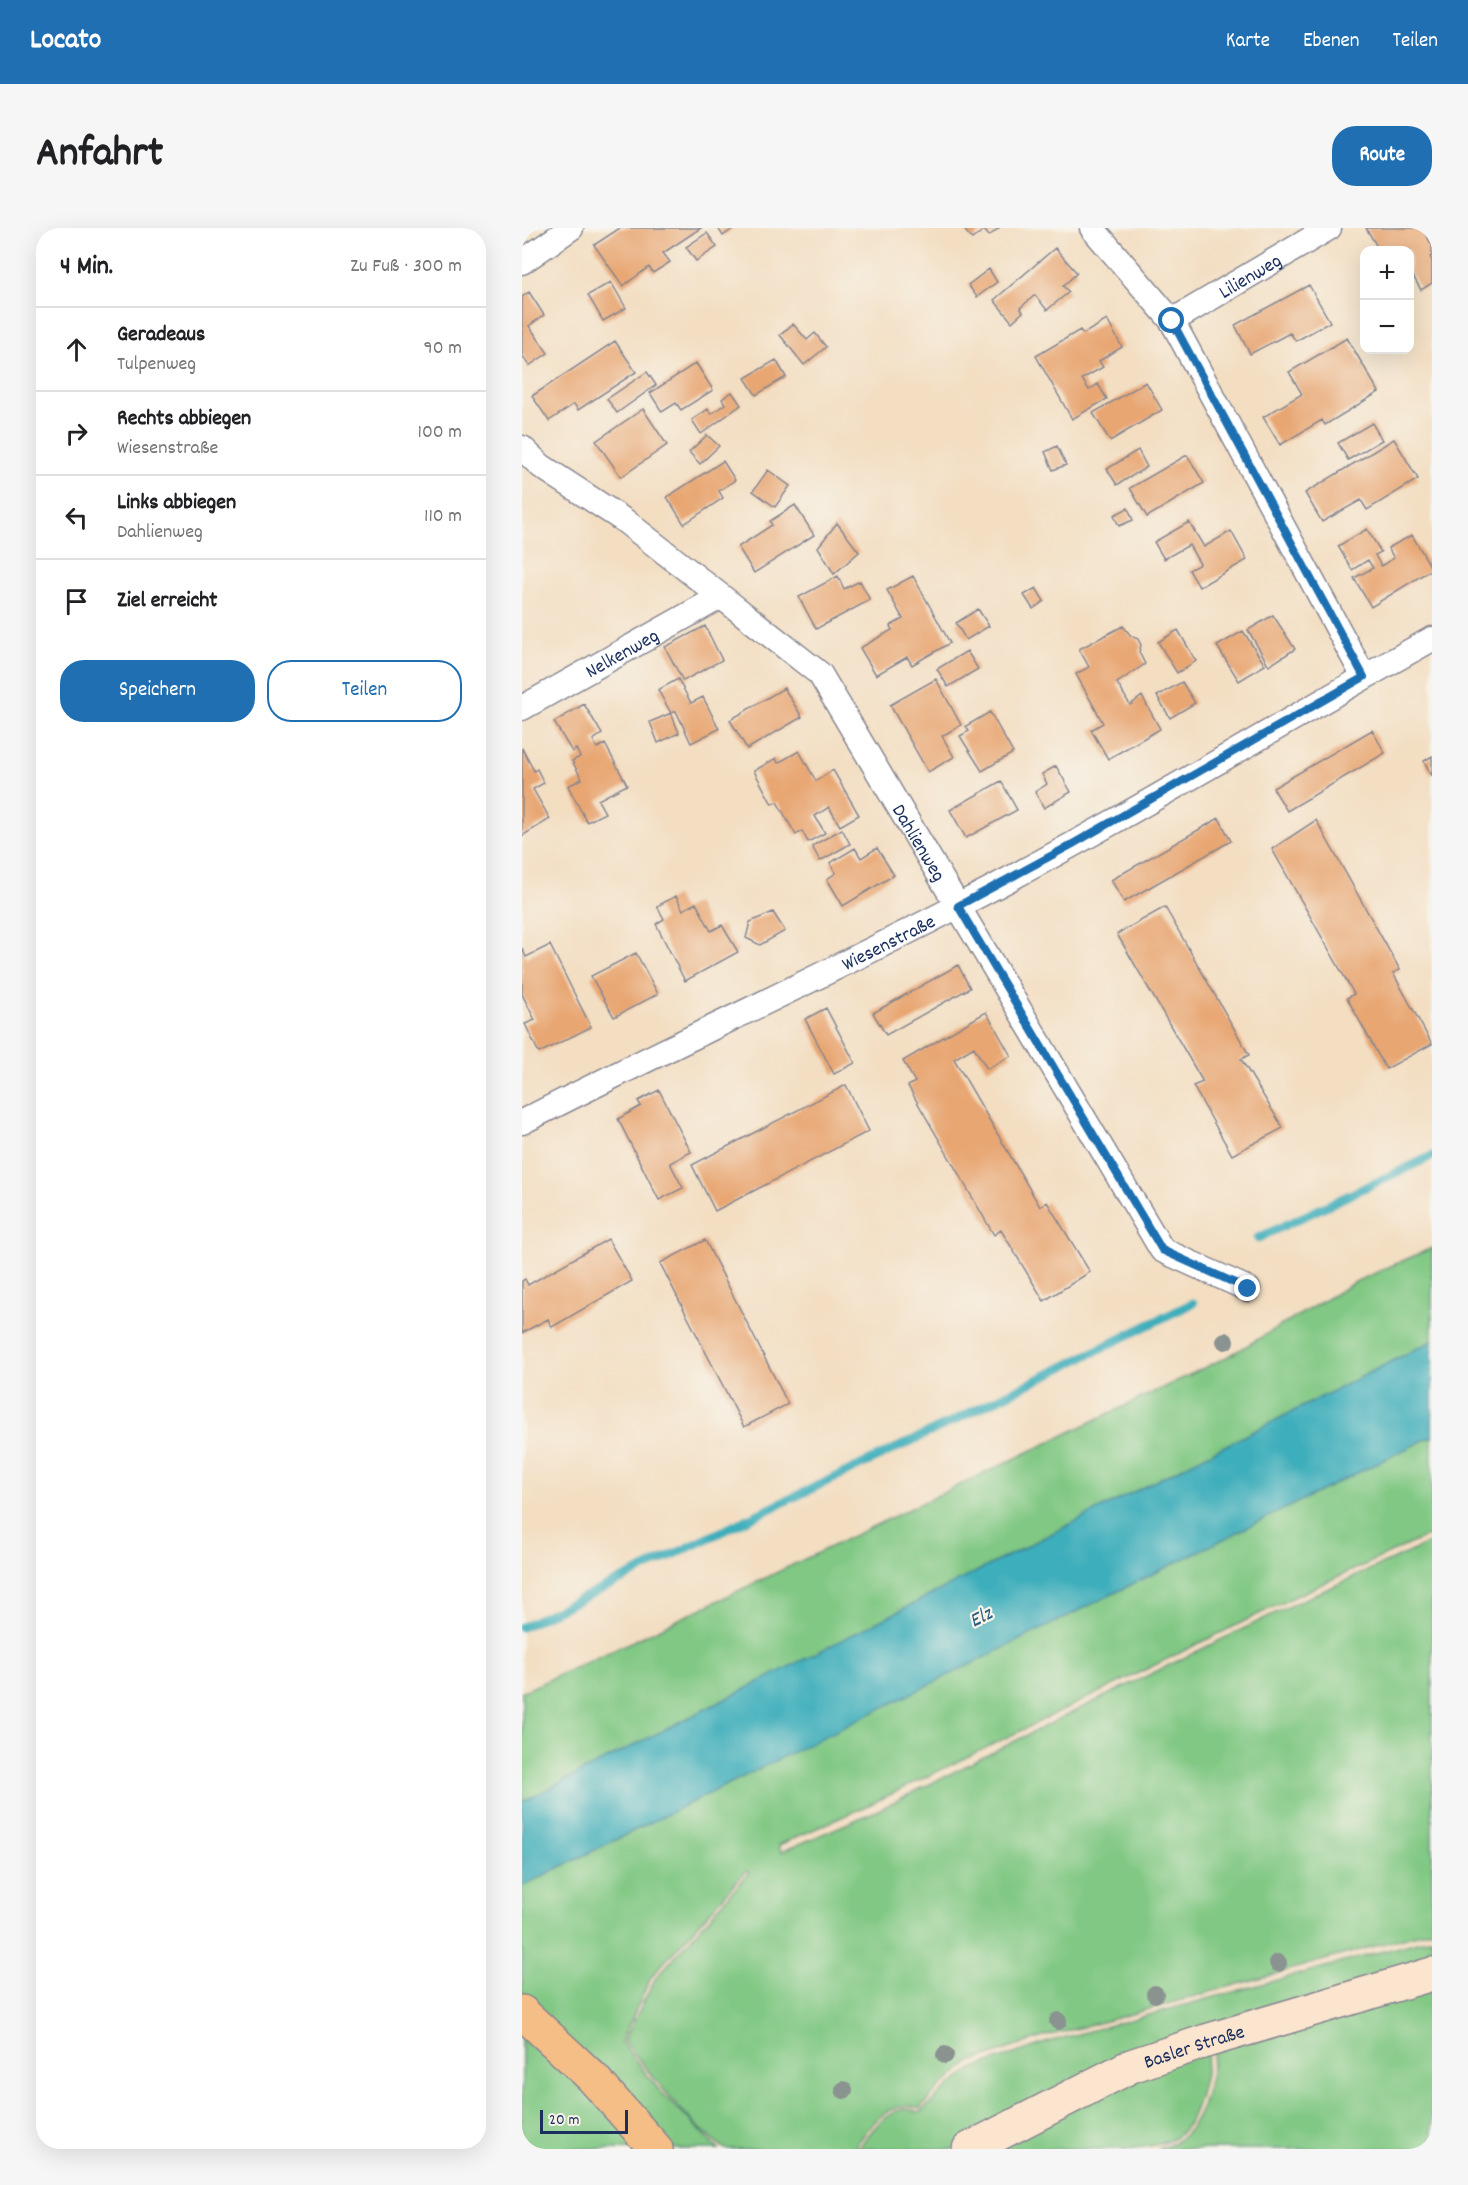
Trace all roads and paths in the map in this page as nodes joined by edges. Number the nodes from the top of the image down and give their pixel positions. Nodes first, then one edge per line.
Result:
1 (571, 228) edge
2 (1092, 228) edge
3 (1329, 228) edge
4 (522, 262) edge
5 (1172, 321) junction
6 (522, 448) edge
7 (720, 597) junction
8 (1432, 639) edge
9 (1364, 677) junction
10 (522, 708) edge
11 (958, 906) junction
12 (522, 1122) edge
13 (1248, 1289) dead end
14 (1432, 1974) edge
15 (524, 2013) edge
16 (656, 2149) edge
17 (969, 2149) edge

1 - 4 street
2 - 5 street
3 - 5 street, Lilienweg
5 - 9 street
6 - 7 street, Dahlienweg
7 - 10 street, Nelkenweg
7 - 11 street, Dahlienweg
8 - 9 street, Wiesenstraße
9 - 11 street, Wiesenstraße
11 - 12 street, Wiesenstraße
11 - 13 street, Dahlienweg
14 - 17 street, Basler Straße
15 - 16 main road

